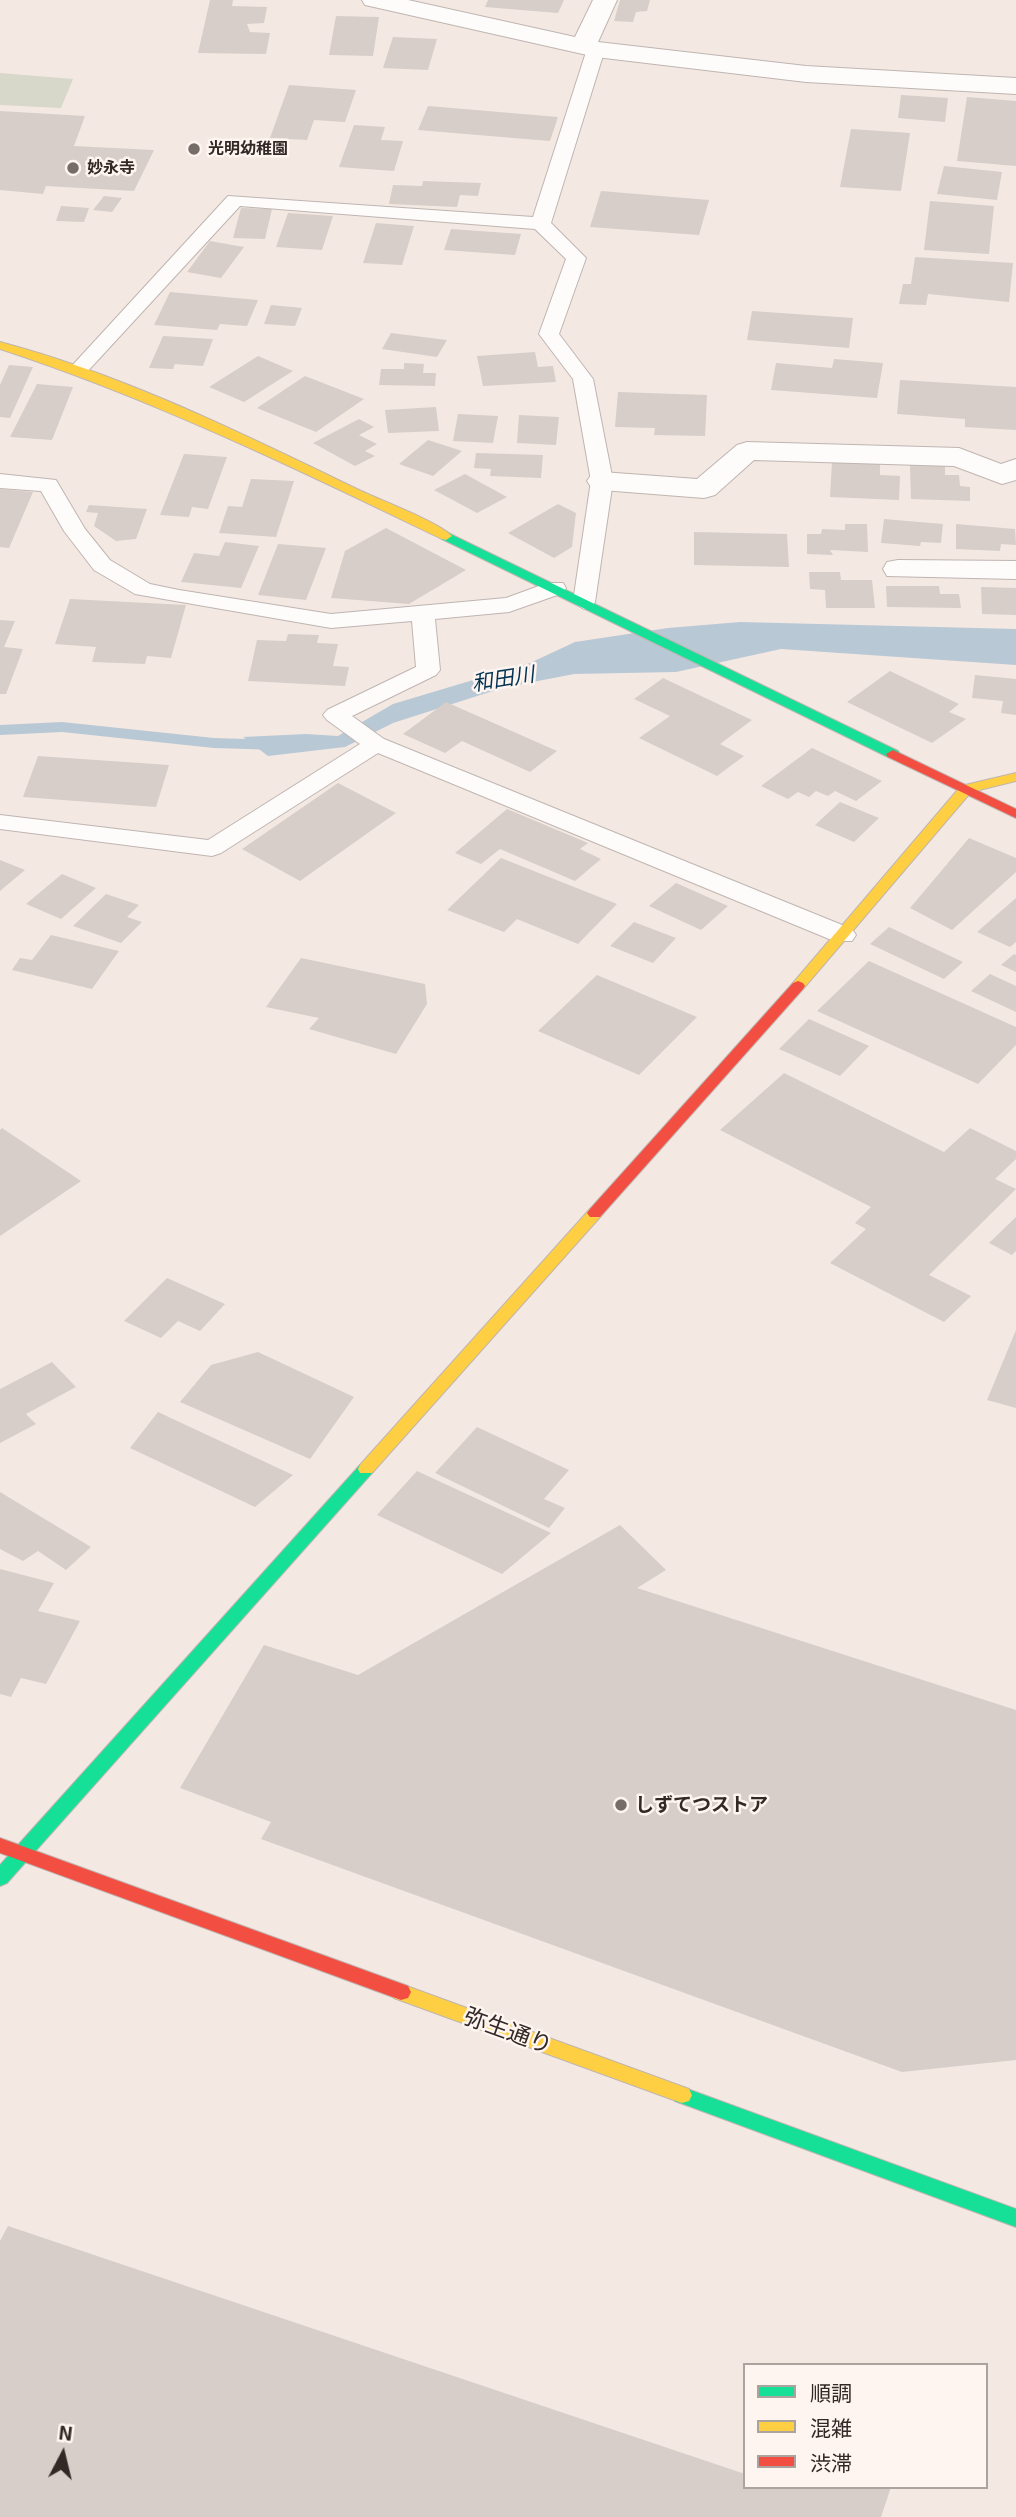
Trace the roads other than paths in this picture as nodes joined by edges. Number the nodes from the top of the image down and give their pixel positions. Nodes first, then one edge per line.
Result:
1 (374, 0) edge
2 (605, 0) edge
3 (590, 47) junction
4 (1016, 86) edge
5 (541, 224) junction
6 (0, 345) edge
7 (79, 369) junction
8 (1011, 479) edge
9 (0, 481) edge
10 (602, 481) junction
11 (898, 569) dead end
12 (1016, 570) edge
13 (555, 588) junction
14 (584, 602) junction
15 (423, 615) junction
16 (373, 743) junction
17 (1016, 777) edge
18 (966, 789) junction
19 (1016, 814) edge
20 (0, 822) edge
21 (843, 935) junction
22 (0, 1845) edge
23 (22, 1853) junction
24 (0, 1878) edge
25 (1016, 2218) edge

1 - 3 street
2 - 3 street
3 - 4 street
3 - 5 lane
5 - 7 lane
5 - 10 lane
6 - 7 street
7 - 13 street
8 - 10 street
9 - 15 lane
10 - 14 lane
11 - 12 street
13 - 14 street
13 - 15 lane
14 - 18 street
15 - 16 lane
16 - 20 lane
16 - 21 lane
17 - 18 street
18 - 19 street
18 - 21 street
21 - 23 street
22 - 23 street, 弥生通り
23 - 24 street
23 - 25 street, 弥生通り

